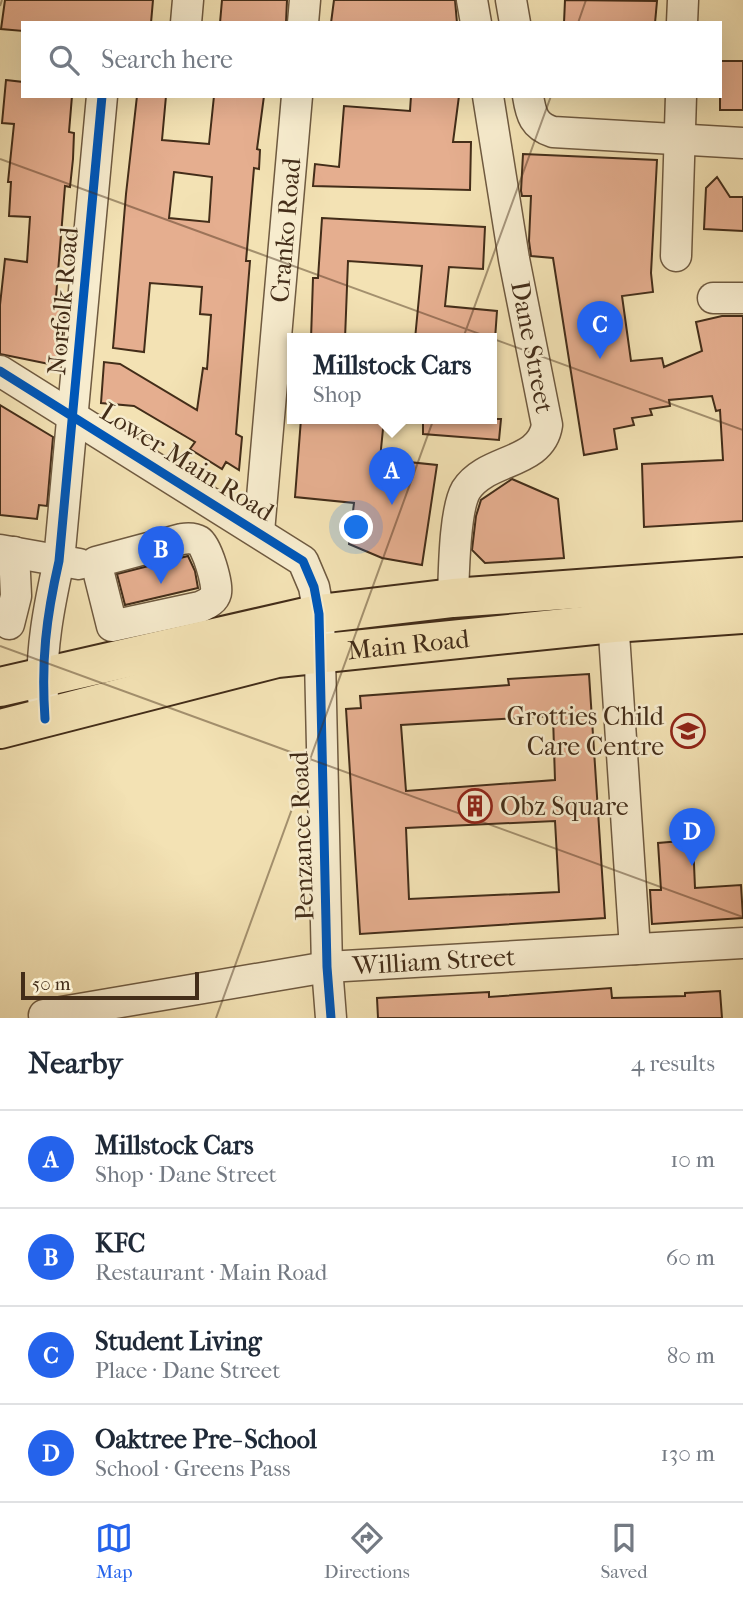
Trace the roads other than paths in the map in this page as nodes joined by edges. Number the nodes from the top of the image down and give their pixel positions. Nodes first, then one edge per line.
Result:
1 (188, 0) edge
2 (305, 0) edge
3 (472, 0) edge
4 (511, 0) edge
5 (683, 0) edge
6 (186, 21) edge
7 (303, 21) edge
8 (476, 21) edge
9 (515, 21) edge
10 (682, 21) edge
11 (102, 98) edge
12 (297, 98) edge
13 (488, 98) edge
14 (529, 98) edge
15 (681, 98) edge
16 (680, 140) junction
17 (743, 143) edge
18 (676, 256) dead end
19 (713, 298) dead end
20 (743, 298) edge
21 (0, 371) edge
22 (73, 415) junction
23 (259, 532) junction
24 (7, 551) edge
25 (59, 561) junction
26 (96, 562) junction
27 (743, 577) edge
28 (453, 598) junction
29 (612, 605) junction
30 (319, 614) junction
31 (743, 614) edge
32 (5, 625) edge
33 (46, 629) junction
34 (319, 652) junction
35 (42, 676) junction
36 (0, 687) edge
37 (45, 719) junction
38 (0, 729) edge
39 (743, 943) edge
40 (635, 950) junction
41 (327, 967) junction
42 (44, 1015) dead end
43 (331, 1018) edge

1 - 6 street
2 - 7 street
3 - 8 street
4 - 9 street
5 - 10 street
11 - 22 street, Norfolk Road
12 - 23 street, Cranko Road
13 - 28 street, Dane Street
14 - 16 street
15 - 16 street
16 - 17 street
16 - 18 street
19 - 20 street
21 - 22 street, Lower Main Road
22 - 23 street, Lower Main Road
22 - 25 street, Norfolk Road
23 - 30 street, Lower Main Road
24 - 25 street
24 - 32 street
25 - 26 street
25 - 33 street, Norfolk Road
26 - 26 street
27 - 29 main road, Main Road
28 - 29 main road, Main Road
28 - 30 main road, Main Road
29 - 31 main road, Main Road
29 - 34 main road, Main Road
29 - 40 street
30 - 34 street, Lower Main Road
30 - 35 main road, Main Road
32 - 33 street
33 - 35 street, Norfolk Road
34 - 37 main road, Main Road
34 - 41 street, Penzance Road
35 - 36 main road, Main Road
35 - 37 street, Norfolk Road
37 - 38 main road, Main Road
39 - 40 street, William Street
40 - 41 street, William Street
41 - 42 street, William Street
41 - 43 street, Penzance Road

